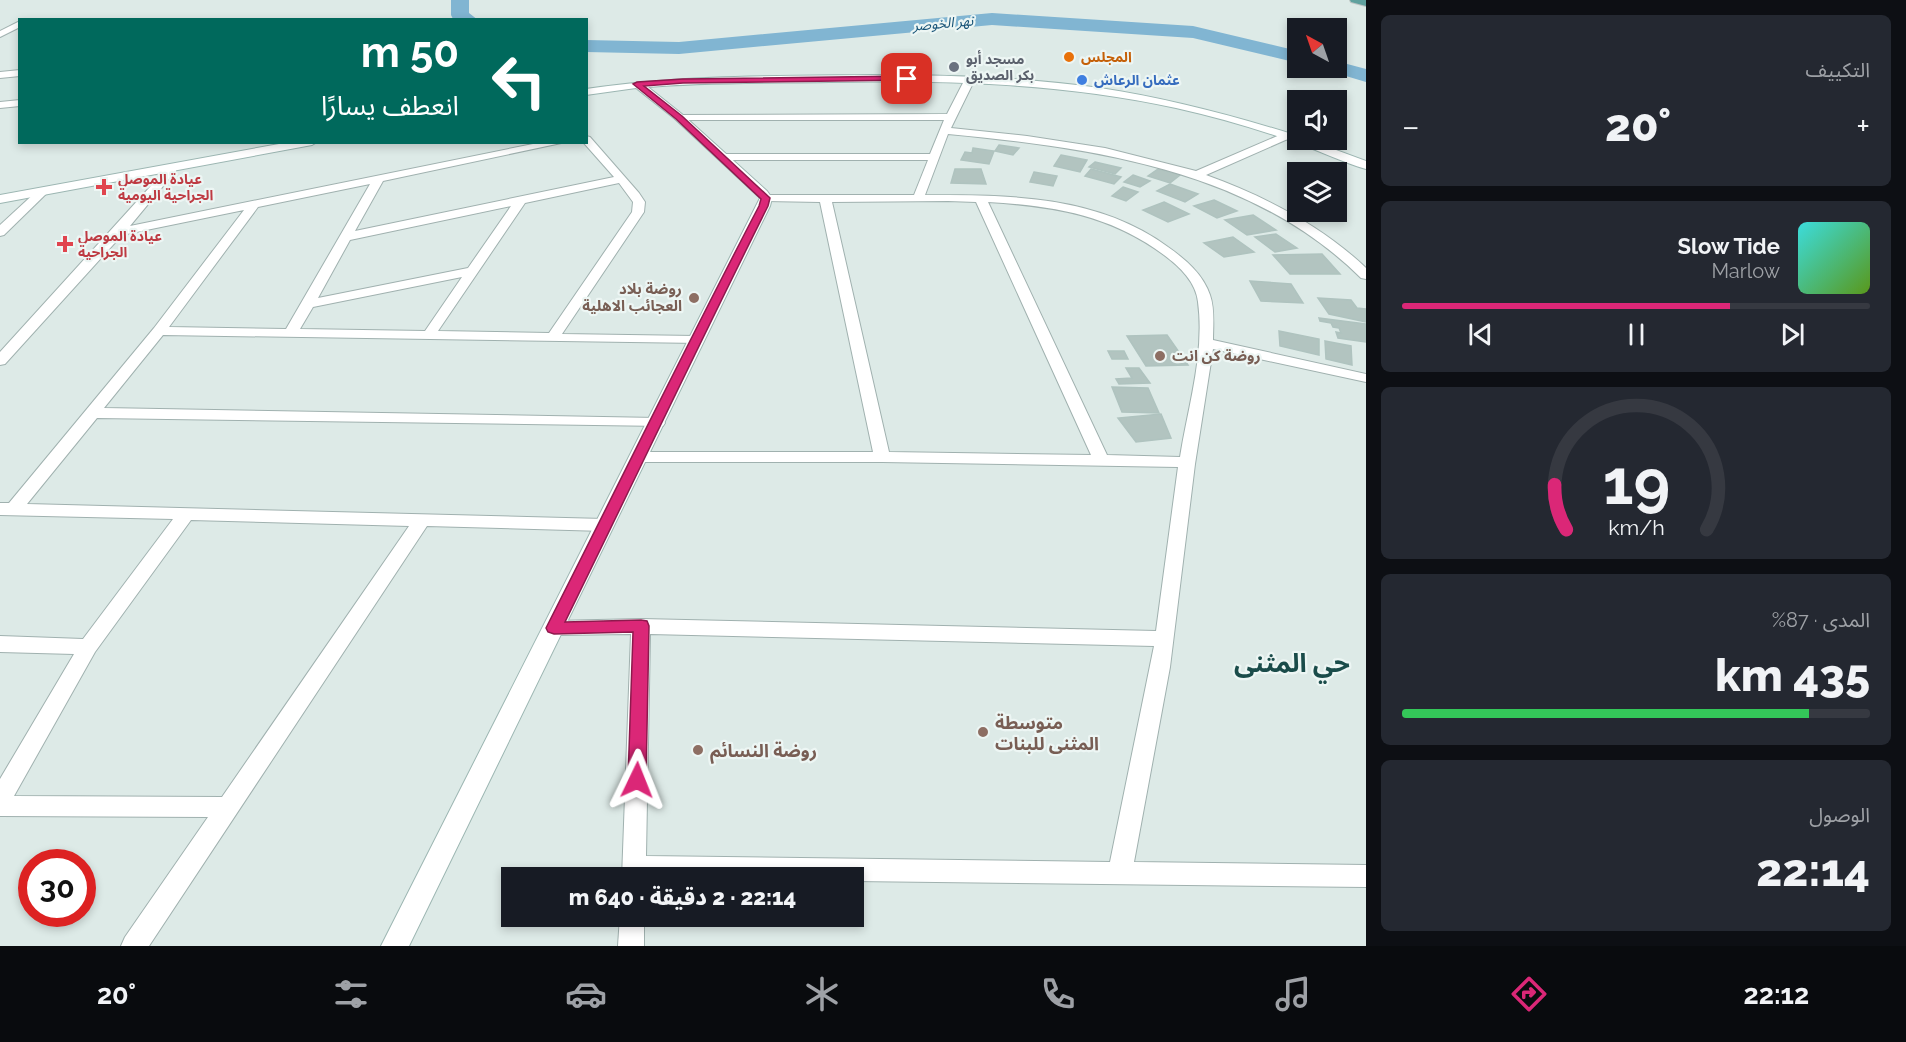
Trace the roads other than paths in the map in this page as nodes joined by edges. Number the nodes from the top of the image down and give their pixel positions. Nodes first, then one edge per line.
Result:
1 (1354, 0) edge
2 (1366, 3) edge
3 (10, 19) dead end
4 (18, 21) edge
5 (18, 22) edge
6 (0, 34) edge
7 (18, 73) edge
8 (0, 75) edge
9 (836, 75) junction
10 (970, 79) junction
11 (588, 84) edge
12 (637, 84) junction
13 (588, 92) edge
14 (18, 103) edge
15 (1, 105) edge
16 (679, 117) junction
17 (950, 117) junction
18 (0, 119) edge
19 (1287, 128) edge
20 (946, 131) junction
21 (1286, 136) junction
22 (588, 141) edge
23 (250, 144) edge
24 (301, 144) edge
25 (551, 144) edge
26 (1347, 149) edge
27 (1366, 155) edge
28 (722, 157) junction
29 (933, 157) junction
30 (1366, 165) edge
31 (173, 168) junction
32 (1197, 174) junction
33 (379, 179) junction
34 (622, 179) junction
35 (0, 190) edge
36 (42, 192) junction
37 (765, 198) junction
38 (825, 198) junction
39 (918, 198) junction
40 (980, 198) junction
41 (0, 199) edge
42 (521, 200) junction
43 (255, 203) junction
44 (0, 232) edge
45 (118, 232) junction
46 (346, 237) junction
47 (472, 271) junction
48 (1366, 275) edge
49 (307, 304) junction
50 (159, 331) junction
51 (291, 333) junction
52 (429, 334) junction
53 (553, 337) junction
54 (695, 340) junction
55 (1206, 343) junction
56 (0, 361) edge
57 (1366, 378) edge
58 (94, 413) junction
59 (657, 423) junction
60 (882, 457) junction
61 (639, 458) junction
62 (1101, 460) junction
63 (1187, 462) junction
64 (6, 510) edge
65 (186, 514) junction
66 (422, 520) junction
67 (604, 525) junction
68 (641, 626) junction
69 (554, 628) junction
70 (1164, 639) junction
71 (0, 644) edge
72 (88, 647) junction
73 (0, 800) edge
74 (0, 806) edge
75 (226, 807) junction
76 (634, 867) edge
77 (1119, 871) junction
78 (864, 872) edge
79 (1366, 876) edge
80 (632, 927) edge
81 (134, 946) edge
82 (395, 946) edge
83 (631, 946) edge

1 - 2 main road
3 - 4 street
5 - 6 street
7 - 8 street
9 - 10 street
9 - 11 street
9 - 12 street
9 - 19 street
10 - 17 street
10 - 21 street
12 - 13 street
12 - 16 street
14 - 15 street
15 - 18 street
16 - 17 street
16 - 28 street
17 - 20 street
20 - 29 street
20 - 32 street
21 - 30 street
21 - 32 street
22 - 34 street
23 - 35 street
24 - 31 street
25 - 33 street
26 - 27 street
28 - 29 street
28 - 37 street
29 - 39 street
31 - 36 street
31 - 45 street
32 - 48 street
33 - 43 street
33 - 46 street
34 - 42 street
34 - 53 street
36 - 41 street
36 - 44 street
37 - 38 street
37 - 54 street
38 - 39 street
38 - 60 street
39 - 40 street
40 - 55 street
40 - 62 street
42 - 46 street
42 - 47 street
43 - 45 street
43 - 50 street
45 - 56 street
46 - 49 street
47 - 49 street
47 - 52 street
49 - 51 street
50 - 51 street
50 - 58 street
51 - 52 street
52 - 53 street
53 - 54 street
54 - 59 street
55 - 57 street
55 - 63 street
58 - 59 street
58 - 64 street
59 - 61 street
60 - 61 street
60 - 62 street
61 - 67 street
62 - 63 street
63 - 70 street
64 - 65 street
65 - 66 street
65 - 72 street
66 - 67 street
66 - 75 street
67 - 69 street
68 - 69 street
68 - 70 street
68 - 76 street
69 - 82 street
70 - 77 street
71 - 72 street
72 - 73 street
74 - 75 street
75 - 81 street
77 - 78 street
77 - 79 street
80 - 83 street

